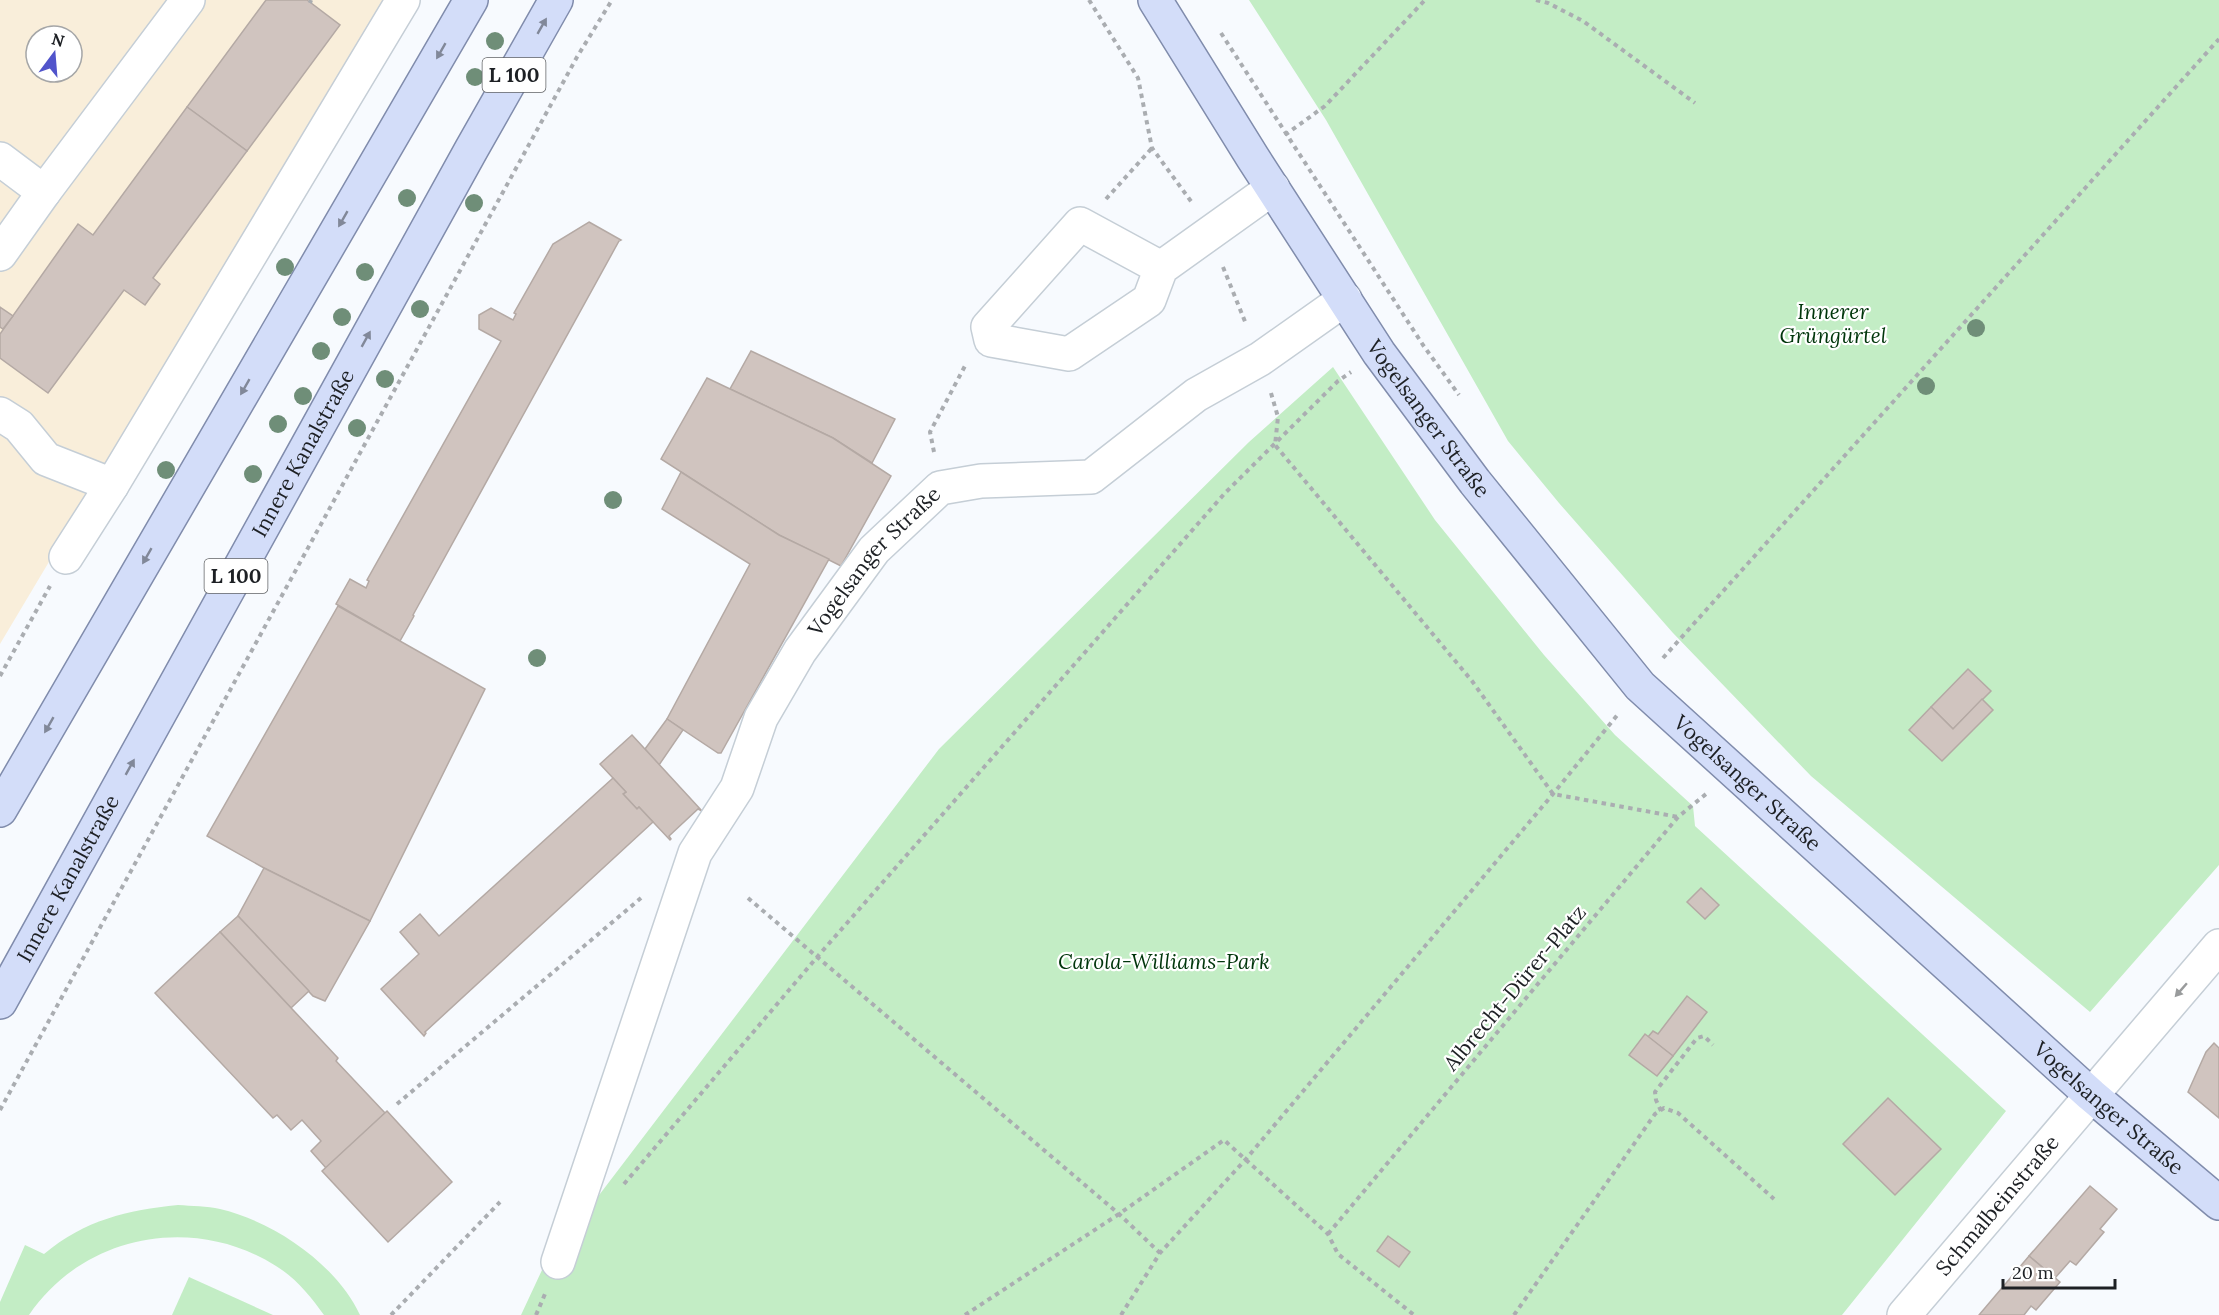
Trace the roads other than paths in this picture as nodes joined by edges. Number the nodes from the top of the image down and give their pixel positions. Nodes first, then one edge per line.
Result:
1 (188, 0) edge
2 (403, 0) edge
3 (471, 0) edge
4 (556, 0) edge
5 (1155, 0) edge
6 (0, 159) edge
7 (1273, 188) junction
8 (44, 192) junction
9 (0, 254) edge
10 (1161, 268) junction
11 (1345, 298) junction
12 (9, 420) edge
13 (112, 485) junction
14 (66, 557) road end
15 (0, 810) edge
16 (2219, 946) edge
17 (0, 1002) edge
18 (2091, 1095) junction
19 (2219, 1203) edge
20 (558, 1262) dead end
21 (1904, 1315) edge

1 - 8 street
2 - 13 street
3 -> 15 main road
17 -> 4 main road, Innere Kanalstraße / L 100
5 - 7 main road, Vogelsanger Straße
6 - 8 street
7 - 10 street
7 - 11 main road, Vogelsanger Straße
8 - 9 street
10 - 10 street
11 - 18 main road, Vogelsanger Straße
11 - 20 street, Vogelsanger Straße
12 - 13 street
13 - 14 street
16 -> 18 street, Schmalbeinstraße
18 - 19 main road, Vogelsanger Straße
18 - 21 street, Schmalbeinstraße

